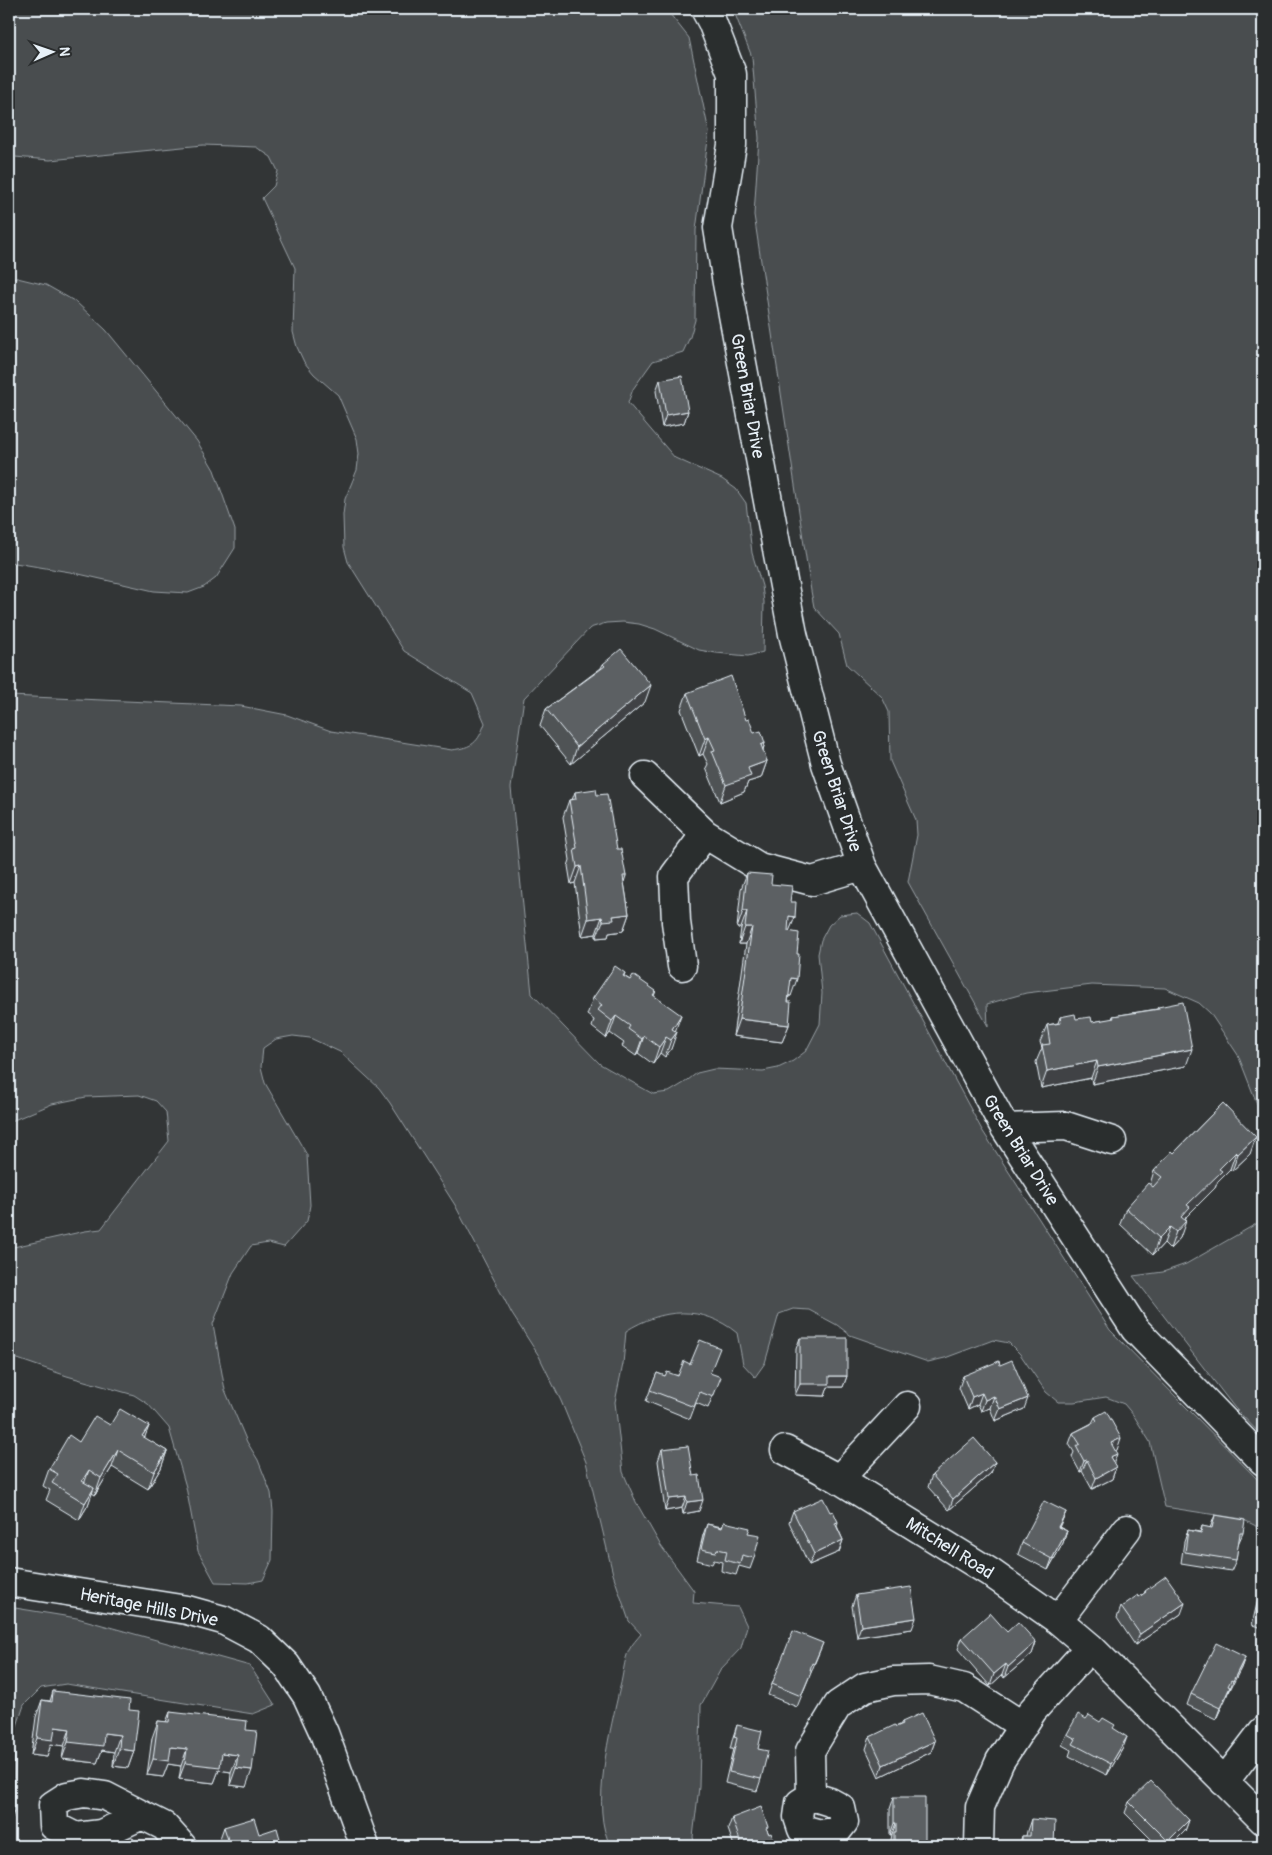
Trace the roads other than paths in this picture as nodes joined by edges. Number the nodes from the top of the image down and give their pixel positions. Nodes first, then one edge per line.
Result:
1 (705, 9) edge
2 (645, 776) dead end
3 (705, 834) junction
4 (862, 866) junction
5 (682, 966) dead end
6 (1005, 1128) junction
7 (1112, 1141) dead end
8 (907, 1406) dead end
9 (785, 1450) dead end
10 (1263, 1461) edge
11 (839, 1479) junction
12 (1127, 1529) dead end
13 (9, 1582) edge
14 (1058, 1620) junction
15 (1090, 1647) junction
16 (1023, 1726) junction
17 (1263, 1731) edge
18 (1224, 1782) junction
19 (811, 1796) dead end
20 (142, 1815) dead end
21 (1263, 1820) edge
22 (182, 1846) edge
23 (365, 1846) edge
24 (979, 1846) edge

1 - 4 street, Green Briar Drive
2 - 3 street
3 - 4 street
3 - 5 street
4 - 6 street, Green Briar Drive
6 - 7 street
6 - 10 street, Green Briar Drive
8 - 11 street
9 - 11 street, Mitchell Road
11 - 14 street, Mitchell Road
12 - 14 street
13 - 23 street, Heritage Hills Drive
14 - 15 street, Mitchell Road
15 - 16 street
15 - 18 street, Mitchell Road
16 - 19 street
16 - 24 street
17 - 18 street
18 - 21 street, Mitchell Road
20 - 22 street

